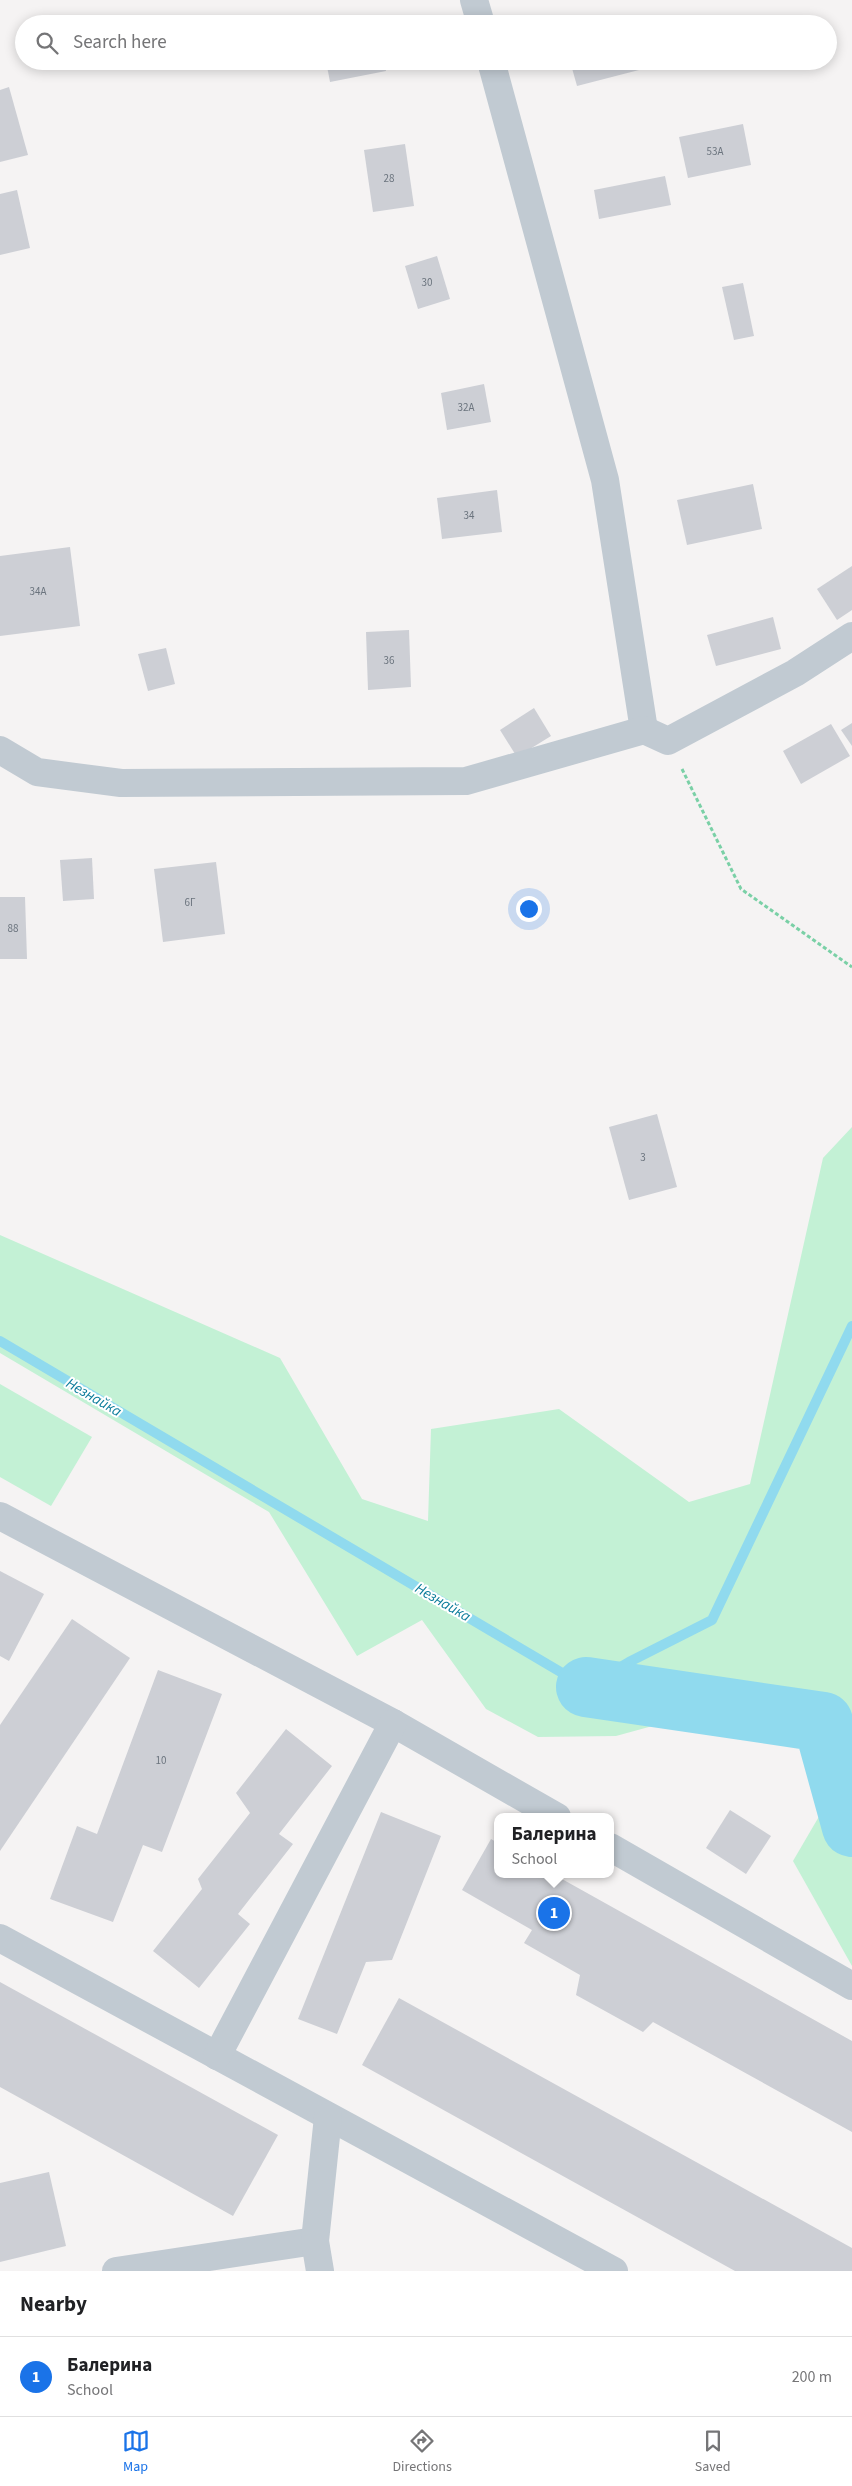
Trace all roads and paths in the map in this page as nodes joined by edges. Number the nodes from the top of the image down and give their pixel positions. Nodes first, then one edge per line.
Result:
1 (474, 0) edge
2 (478, 15) edge
3 (493, 70) edge
4 (852, 636) edge
5 (644, 730) junction
6 (668, 741) junction
7 (0, 750) edge
8 (852, 967) edge
9 (0, 1516) edge
10 (393, 1723) junction
11 (550, 1813) edge
12 (614, 1849) edge
13 (0, 1938) edge
14 (852, 1986) edge
15 (217, 2056) junction
16 (328, 2117) junction
17 (315, 2241) junction
18 (116, 2271) edge
19 (320, 2271) edge
20 (614, 2271) edge

1 - 2 street
3 - 5 street
4 - 6 street
5 - 6 street
5 - 7 street
6 - 8 path
9 - 10 street
10 - 11 street
10 - 15 street
12 - 14 street
13 - 15 street
15 - 16 street
16 - 17 street
16 - 20 street
17 - 18 street
17 - 19 street

